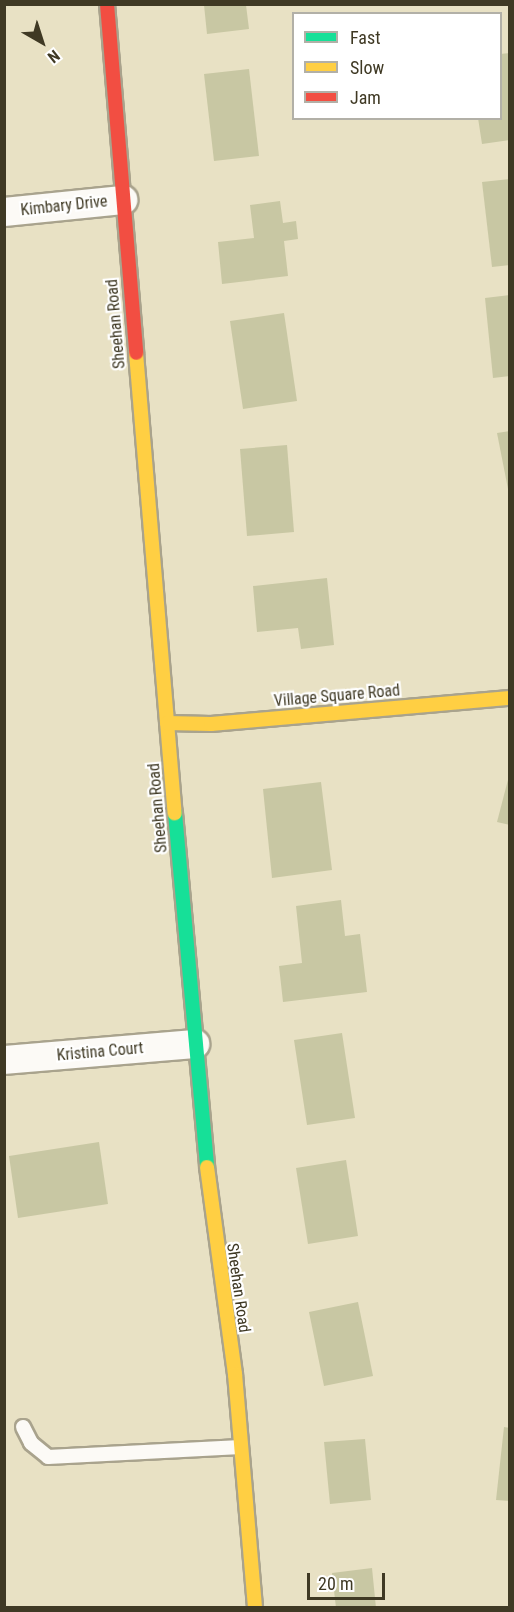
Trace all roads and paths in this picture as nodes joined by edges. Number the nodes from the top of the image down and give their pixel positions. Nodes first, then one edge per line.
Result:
1 (107, 4) edge
2 (123, 201) junction
3 (4, 213) edge
4 (510, 698) edge
5 (167, 723) junction
6 (195, 1044) junction
7 (4, 1060) edge
8 (23, 1427) dead end
9 (241, 1447) junction
10 (255, 1608) edge

1 - 2 street, Sheehan Road
2 - 3 street, Kimbary Drive
2 - 5 street, Sheehan Road
4 - 5 street, Village Square Road
5 - 6 street, Sheehan Road
6 - 7 street, Kristina Court
6 - 9 street, Sheehan Road
8 - 9 lane
9 - 10 street, Sheehan Road

